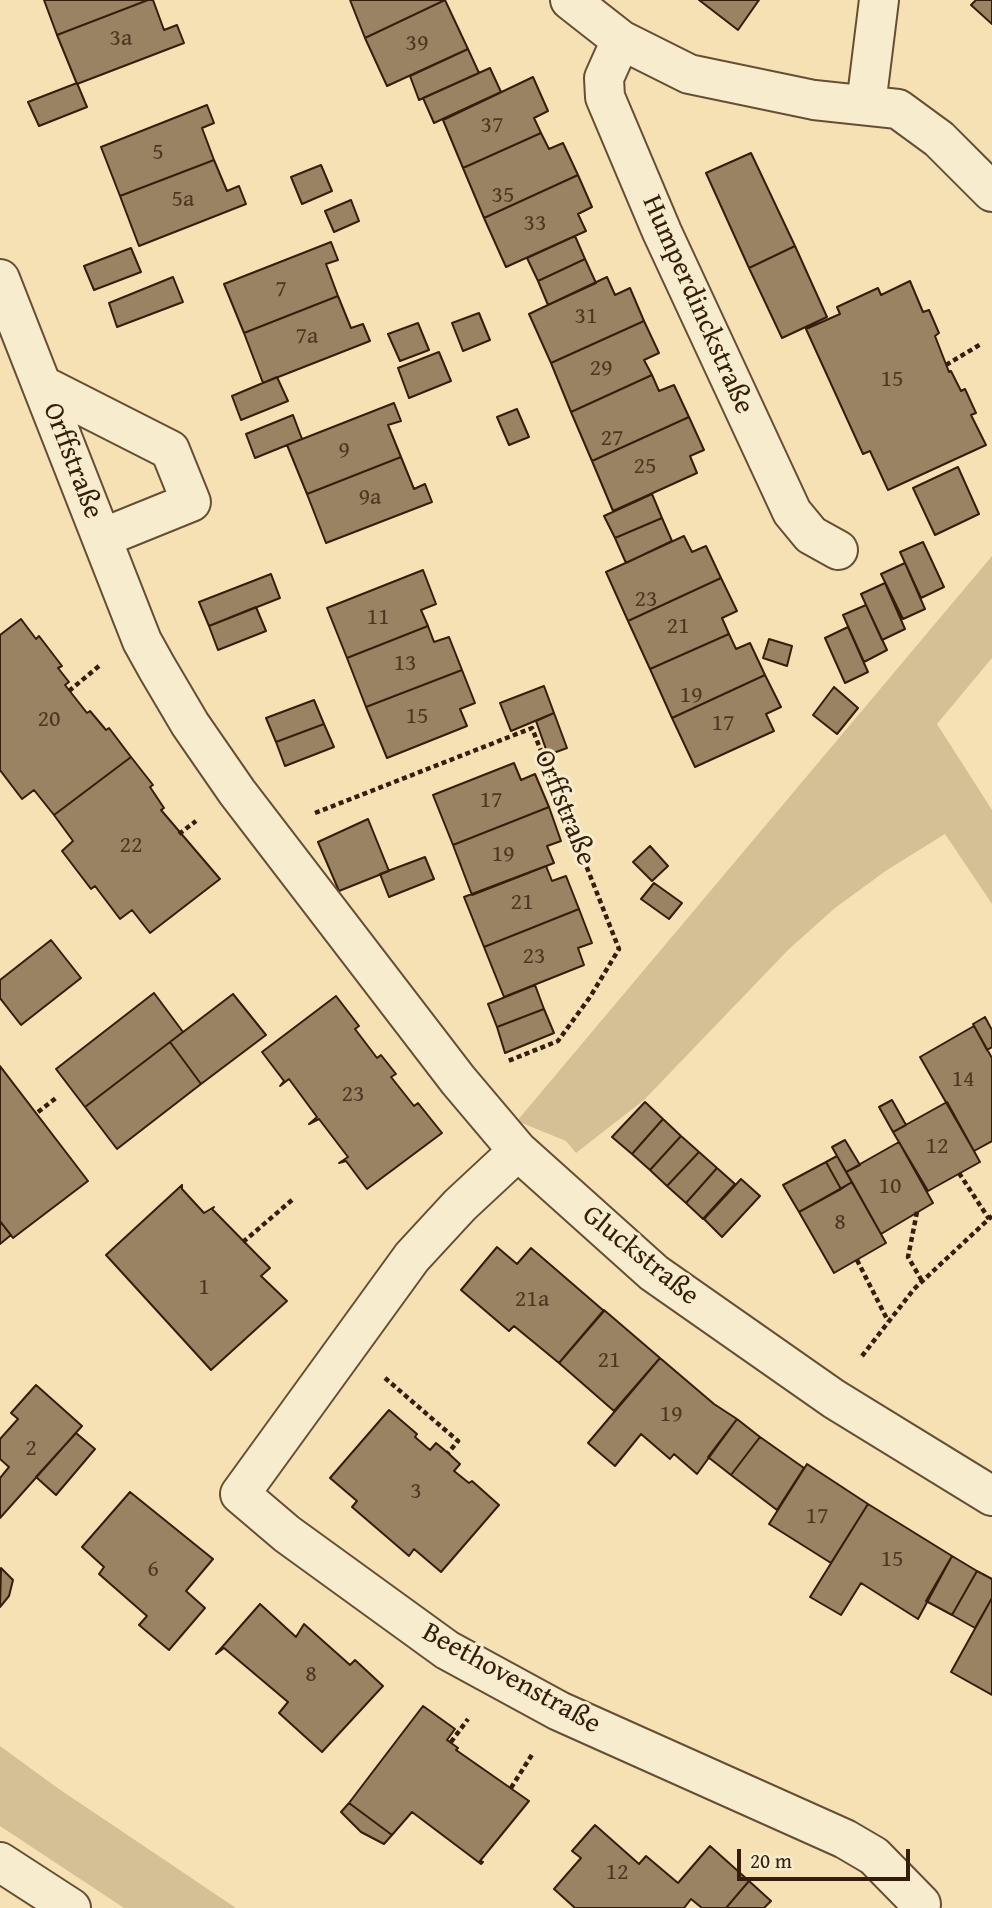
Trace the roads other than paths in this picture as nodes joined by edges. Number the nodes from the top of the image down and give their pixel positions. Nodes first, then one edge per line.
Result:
1 (570, 0) edge
2 (880, 0) edge
3 (621, 40) junction
4 (866, 105) junction
5 (992, 192) edge
6 (0, 279) edge
7 (42, 385) junction
8 (102, 538) junction
9 (838, 550) dead end
10 (353, 943) joint
11 (517, 1151) junction
12 (992, 1496) edge
13 (0, 1862) edge
14 (921, 1904) dead end
15 (71, 1908) edge

1 - 3 street
2 - 4 street
3 - 4 street
3 - 9 street, Humperdinckstraße
4 - 5 street
6 - 7 street, Orffstraße
7 - 8 street, Orffstraße
7 - 8 street, Orffstraße
8 - 10 street, Orffstraße
10 - 11 street, Gluckstraße
11 - 12 street, Gluckstraße
11 - 14 street, Beethovenstraße
13 - 15 street

